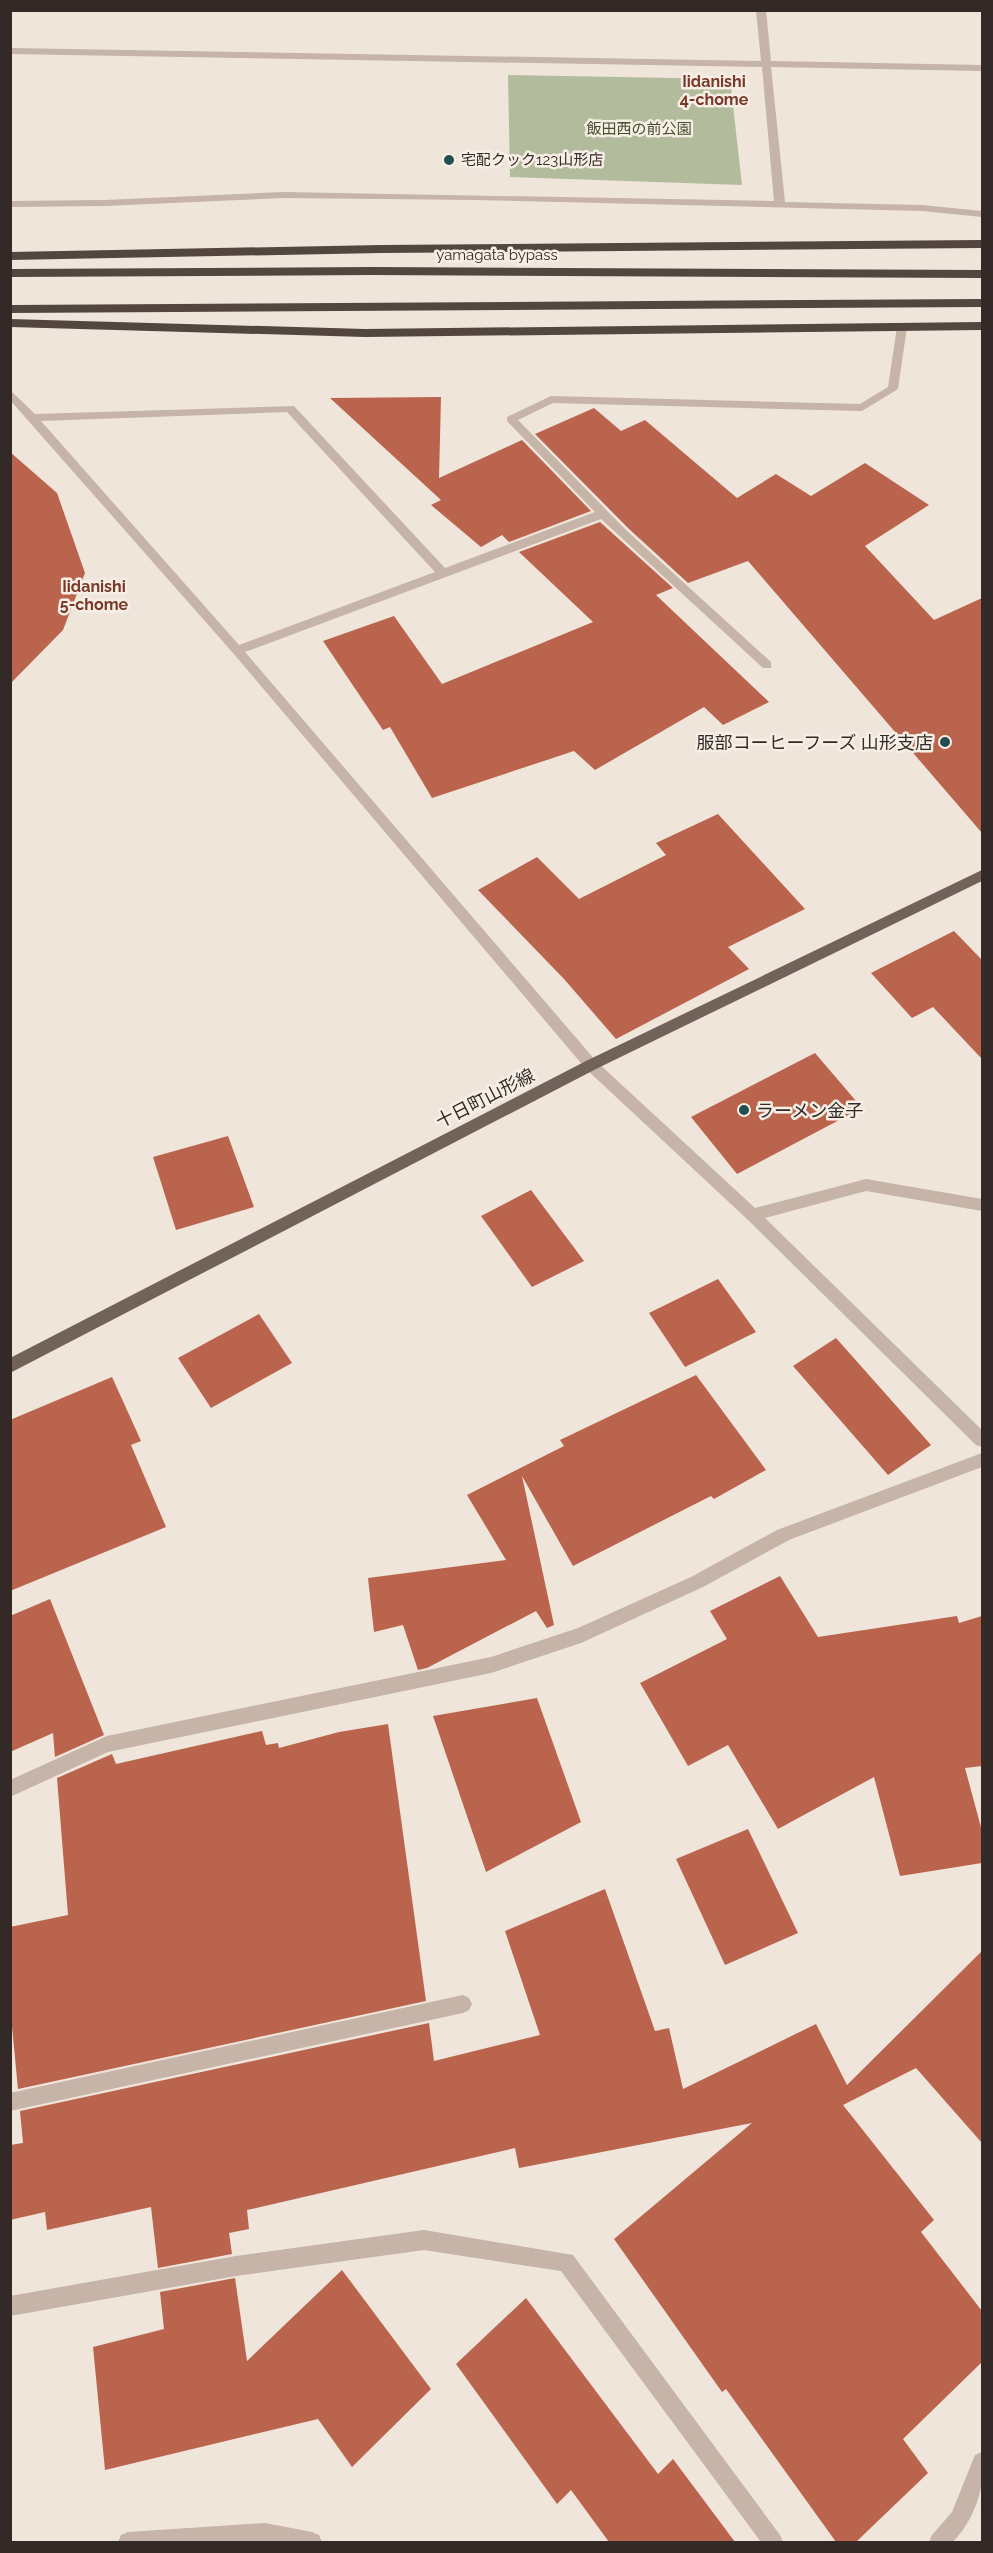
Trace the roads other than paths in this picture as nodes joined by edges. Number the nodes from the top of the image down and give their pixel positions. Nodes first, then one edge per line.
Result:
1 (761, 10) edge
2 (10, 51) edge
3 (766, 64) junction
4 (982, 68) edge
5 (10, 204) edge
6 (780, 206) junction
7 (982, 214) edge
8 (982, 244) edge
9 (10, 256) edge
10 (10, 273) edge
11 (982, 274) edge
12 (982, 303) edge
13 (10, 309) edge
14 (10, 323) edge
15 (982, 326) edge
16 (902, 327) junction
17 (10, 393) edge
18 (33, 418) junction
19 (603, 514) junction
20 (442, 573) junction
21 (237, 650) junction
22 (767, 665) dead end
23 (982, 875) edge
24 (591, 1065) junction
25 (982, 1205) edge
26 (752, 1215) junction
27 (10, 1366) edge
28 (982, 1440) edge
29 (982, 1460) edge
30 (10, 1789) edge
31 (463, 2004) dead end
32 (10, 2102) edge
33 (10, 2306) edge
34 (982, 2462) edge
35 (128, 2542) edge
36 (312, 2542) edge
37 (773, 2542) edge
38 (939, 2542) edge

1 - 3 street
2 - 3 street
3 - 4 street
3 - 6 street
5 - 6 street
6 - 7 street
8 - 9 highway
10 - 11 highway, yamagata bypass
12 - 13 highway
14 - 16 highway
15 - 16 highway
16 - 19 street
17 - 18 street
18 - 20 street
18 - 21 street
19 - 20 street
19 - 22 street
20 - 21 street
21 - 24 street
23 - 24 main road, 十日町山形線
24 - 26 street
24 - 27 main road, 十日町山形線
25 - 26 street
26 - 28 street
29 - 30 street
31 - 32 street
33 - 37 street
34 - 38 street
35 - 36 street

